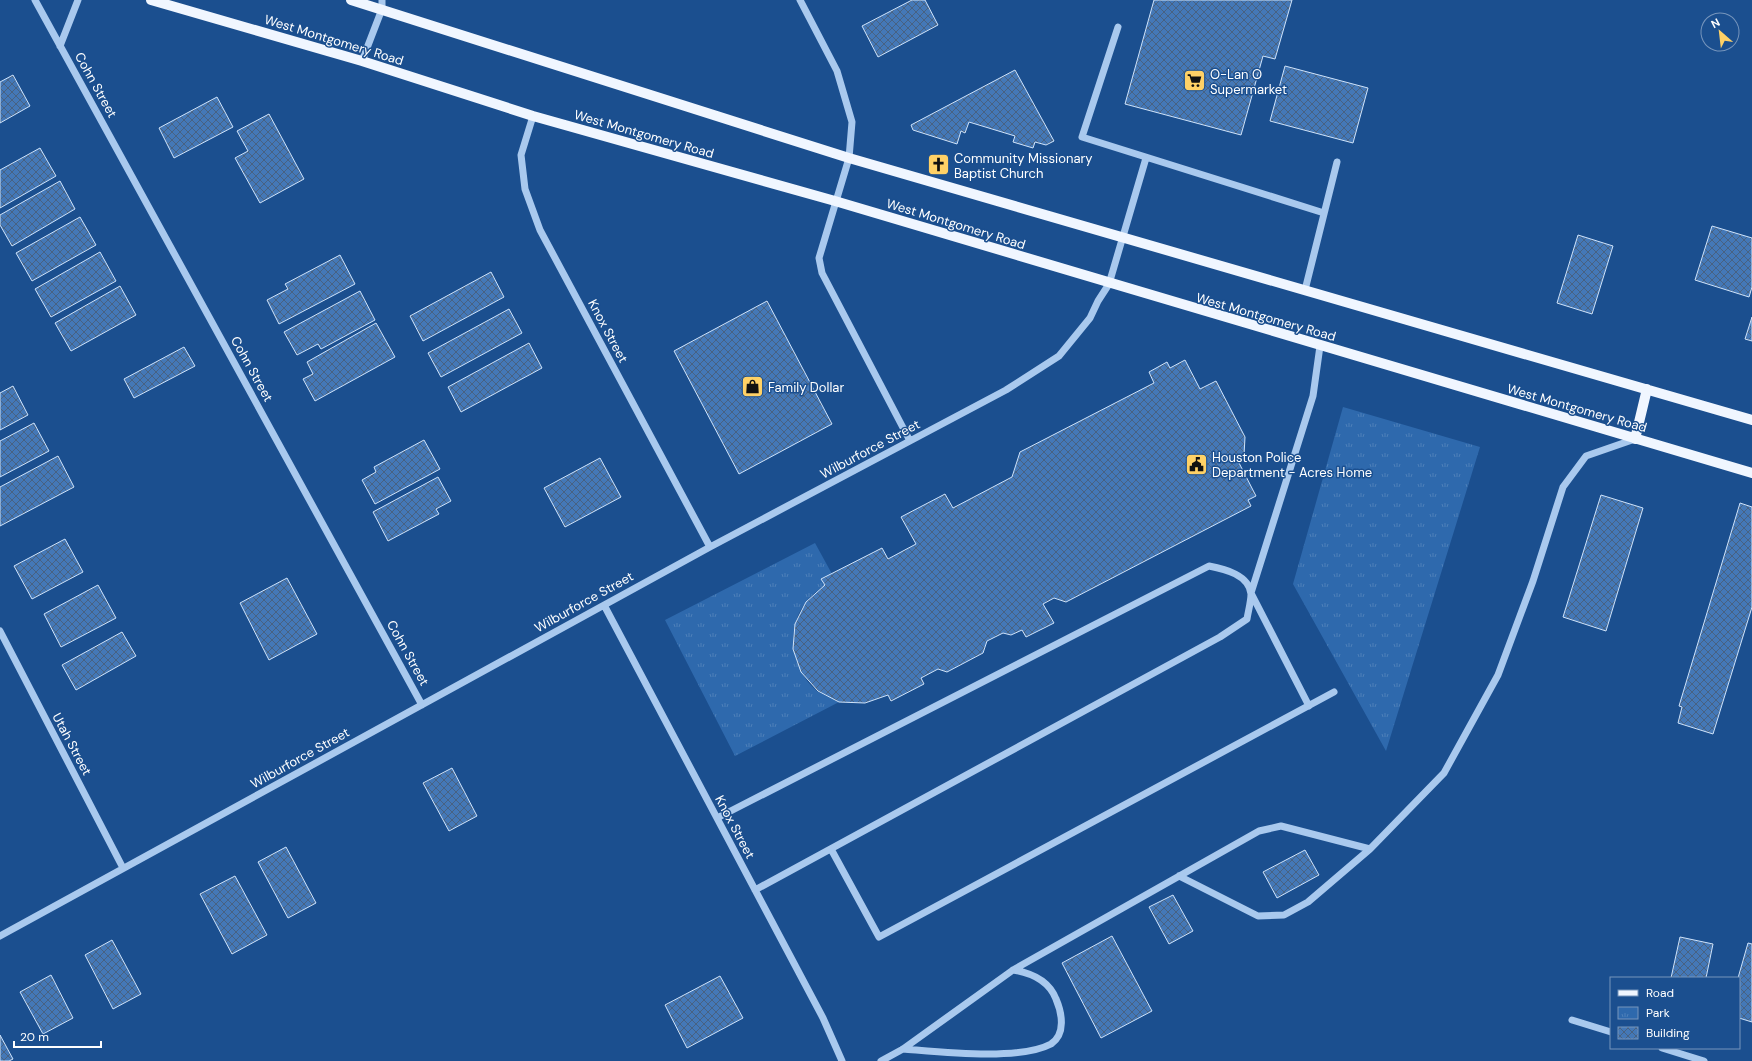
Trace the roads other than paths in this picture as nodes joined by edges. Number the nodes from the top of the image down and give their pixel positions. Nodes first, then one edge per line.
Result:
1 (35, 0) edge
2 (78, 0) edge
3 (152, 0) edge
4 (351, 0) edge
5 (800, 0) edge
6 (382, 4) edge
7 (1118, 27) dead end
8 (60, 46) junction
9 (362, 61) junction
10 (533, 116) junction
11 (849, 158) junction
12 (1146, 158) junction
13 (1337, 162) dead end
14 (836, 201) junction
15 (1324, 212) junction
16 (1124, 237) junction
17 (1109, 284) junction
18 (1304, 290) junction
19 (1320, 346) junction
20 (1647, 389) junction
21 (1752, 420) edge
22 (1635, 439) junction
23 (910, 441) junction
24 (1752, 474) edge
25 (710, 547) junction
26 (1251, 593) junction
27 (604, 605) junction
28 (0, 631) edge
29 (1334, 692) dead end
30 (422, 705) junction
31 (1309, 706) junction
32 (717, 818) junction
33 (831, 849) junction
34 (1370, 850) junction
35 (124, 868) junction
36 (1179, 876) junction
37 (755, 890) junction
38 (0, 936) edge
39 (1013, 970) junction
40 (1572, 1020) dead end
41 (1610, 1032) edge
42 (903, 1049) junction
43 (1665, 1049) edge
44 (842, 1061) edge
45 (881, 1061) edge
46 (1704, 1061) edge

1 - 8 street, Cohn Street
2 - 8 street, Cohn Street
3 - 9 main road, West Montgomery Road
4 - 6 main road
5 - 11 street
6 - 9 street
6 - 11 main road
7 - 12 street
8 - 30 street, Cohn Street
9 - 10 main road, West Montgomery Road
10 - 14 main road, West Montgomery Road
10 - 25 street, Knox Street
11 - 14 street
11 - 16 main road
12 - 15 street
12 - 16 street, Wilburforce Street
13 - 15 street
14 - 17 main road, West Montgomery Road
14 - 23 street
15 - 18 street
16 - 17 street, Wilburforce Street
16 - 18 main road
17 - 19 main road, West Montgomery Road
17 - 23 street, Wilburforce Street
18 - 20 main road
19 - 22 main road, West Montgomery Road
19 - 26 street
20 - 21 main road
20 - 22 main road
22 - 24 main road, West Montgomery Road
22 - 34 street
23 - 25 street, Wilburforce Street
25 - 27 street, Wilburforce Street
26 - 31 street
26 - 32 street
26 - 33 street
27 - 30 street, Wilburforce Street
27 - 32 street, Knox Street
28 - 35 street, Utah Street
29 - 31 street
30 - 35 street, Wilburforce Street
31 - 33 street
32 - 37 street, Knox Street
33 - 37 street
34 - 36 street
34 - 36 street
35 - 38 street, Wilburforce Street
36 - 39 street
37 - 44 street, Knox Street
39 - 42 street
39 - 42 street
40 - 41 street
42 - 45 street
43 - 46 street

